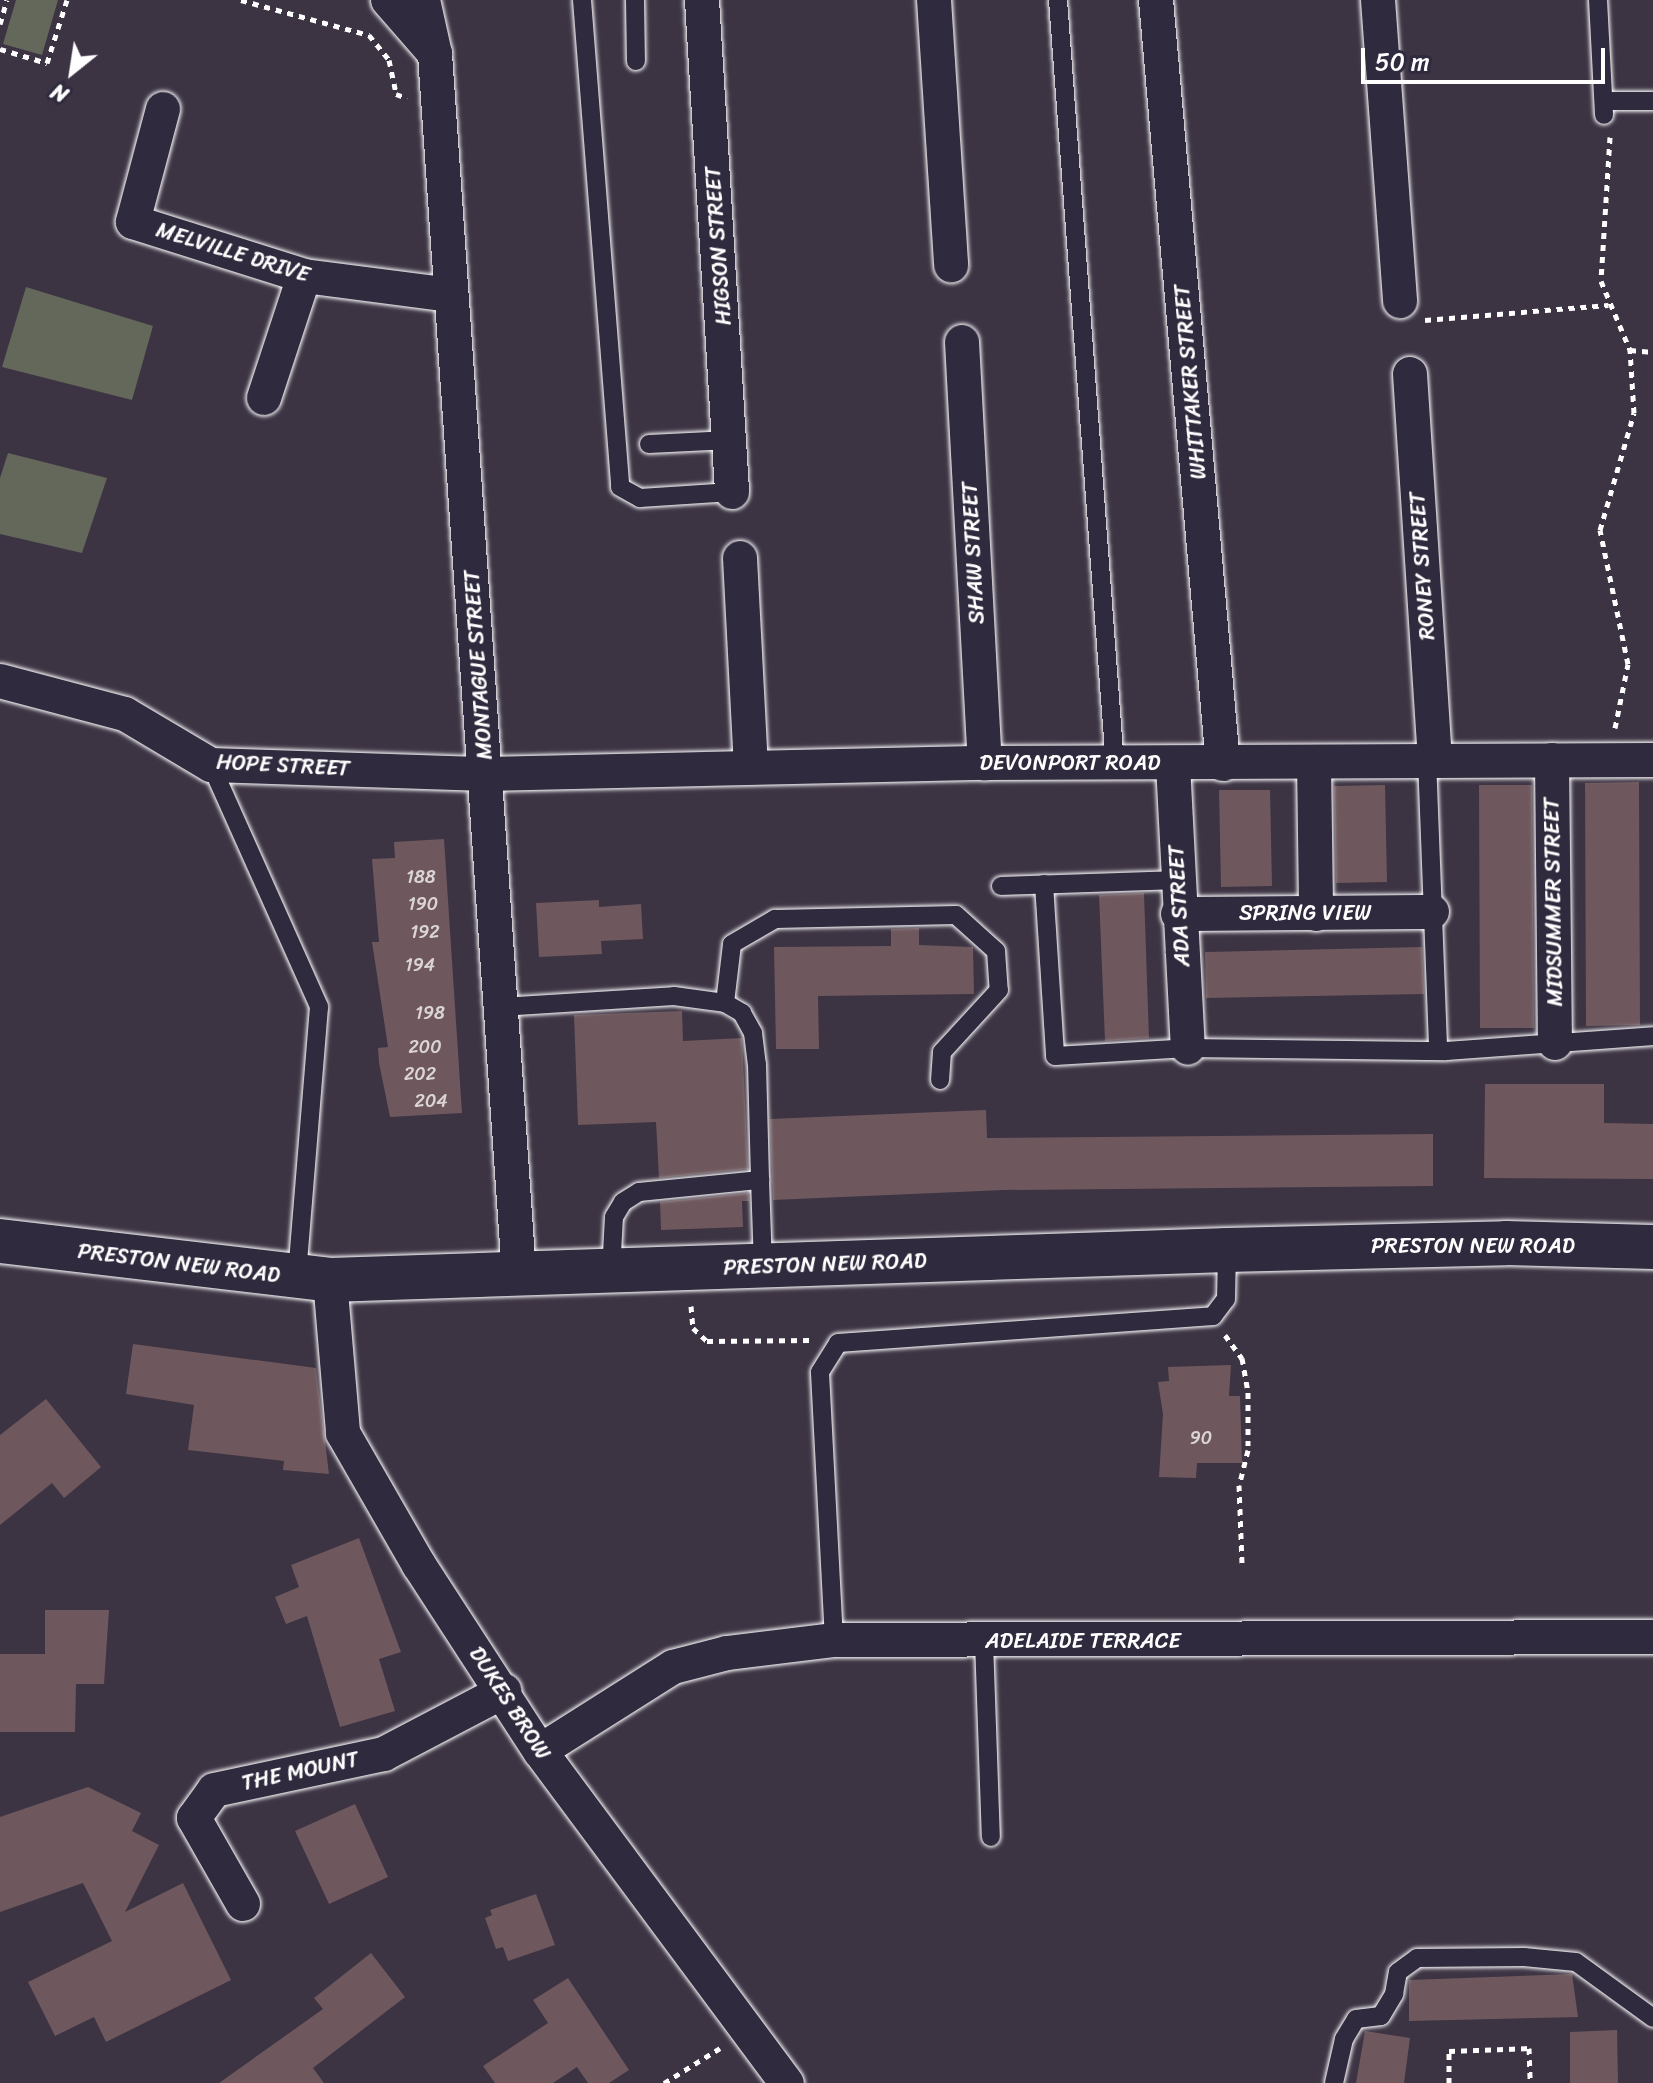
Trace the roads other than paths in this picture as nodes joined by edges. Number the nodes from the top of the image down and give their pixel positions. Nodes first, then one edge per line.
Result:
1 (388, 0) edge
2 (423, 0) edge
3 (582, 0) edge
4 (635, 0) edge
5 (702, 0) edge
6 (934, 0) edge
7 (1058, 0) edge
8 (1156, 0) edge
9 (1378, 0) edge
10 (1598, 0) edge
11 (435, 54) junction
12 (636, 61) dead end
13 (1653, 101) edge
14 (163, 109) dead end
15 (951, 265) dead end
16 (304, 276) junction
17 (450, 295) junction
18 (1400, 301) road end
19 (962, 342) dead end
20 (1410, 374) dead end
21 (264, 398) dead end
22 (730, 440) junction
23 (649, 444) dead end
24 (732, 492) joint
25 (740, 558) dead end
26 (0, 681) edge
27 (1431, 759) junction
28 (1552, 760) junction
29 (1653, 760) edge
30 (1314, 762) junction
31 (985, 763) junction
32 (1173, 764) junction
33 (1223, 764) junction
34 (211, 765) junction
35 (1115, 765) junction
36 (751, 767) junction
37 (486, 774) junction
38 (1178, 880) junction
39 (1044, 884) junction
40 (1001, 886) dead end
41 (1432, 912) junction
42 (1178, 914) junction
43 (1316, 914) junction
44 (725, 1003) junction
45 (501, 1007) junction
46 (1653, 1036) edge
47 (1555, 1043) junction
48 (1188, 1048) junction
49 (1438, 1051) junction
50 (940, 1080) dead end
51 (760, 1180) junction
52 (0, 1241) edge
53 (1653, 1247) edge
54 (1227, 1250) junction
55 (763, 1266) junction
56 (611, 1272) junction
57 (519, 1275) junction
58 (313, 1279) junction
59 (1653, 1637) edge
60 (834, 1640) junction
61 (984, 1641) junction
62 (504, 1691) junction
63 (540, 1751) junction
64 (991, 1837) dead end
65 (243, 1904) dead end
66 (1653, 2018) edge
67 (787, 2083) edge
68 (1334, 2083) edge

1 - 11 street
2 - 11 street, MONTAGUE STREET
3 - 24 lane
4 - 12 lane
5 - 22 street, HIGSON STREET
6 - 15 street
7 - 35 lane
8 - 33 street, WHITTAKER STREET
9 - 18 street
10 - 13 lane
11 - 17 street, MONTAGUE STREET
14 - 16 street, MELVILLE DRIVE
16 - 17 street, MELVILLE DRIVE
16 - 21 street
17 - 37 street, MONTAGUE STREET
19 - 31 street, SHAW STREET
20 - 27 street, RONEY STREET
22 - 23 lane
22 - 24 street, HIGSON STREET
25 - 36 street
26 - 34 street, HOPE STREET
27 - 28 street, DEVONPORT ROAD
27 - 30 street, DEVONPORT ROAD
27 - 41 lane
28 - 29 street, DEVONPORT ROAD
28 - 47 street, MIDSUMMER STREET
30 - 33 street, DEVONPORT ROAD
30 - 43 street
31 - 35 street, DEVONPORT ROAD
31 - 36 street, DEVONPORT ROAD
32 - 33 street, DEVONPORT ROAD
32 - 35 street, DEVONPORT ROAD
32 - 38 street, ADA STREET
34 - 37 street, HOPE STREET
34 - 58 lane
36 - 37 street, DEVONPORT ROAD
37 - 45 street, MONTAGUE STREET
38 - 39 lane
38 - 42 street, ADA STREET
39 - 40 lane
39 - 48 lane
41 - 43 street, SPRING VIEW
41 - 49 lane
42 - 43 street, SPRING VIEW
42 - 48 street, ADA STREET
44 - 45 lane
44 - 50 lane
44 - 51 lane
45 - 57 street, MONTAGUE STREET
46 - 47 lane
47 - 49 lane
48 - 49 lane
51 - 55 lane
51 - 56 lane
52 - 58 highway, PRESTON NEW ROAD
53 - 54 highway, PRESTON NEW ROAD
54 - 55 highway, PRESTON NEW ROAD
54 - 60 lane
55 - 56 highway, PRESTON NEW ROAD
56 - 57 highway, PRESTON NEW ROAD
57 - 58 highway, PRESTON NEW ROAD
58 - 62 street, DUKES BROW
59 - 61 street, ADELAIDE TERRACE
60 - 61 street, ADELAIDE TERRACE
60 - 63 street, ADELAIDE TERRACE
61 - 64 lane
62 - 63 street, DUKES BROW
62 - 65 street, THE MOUNT
63 - 67 street, DUKES BROW
66 - 68 lane

